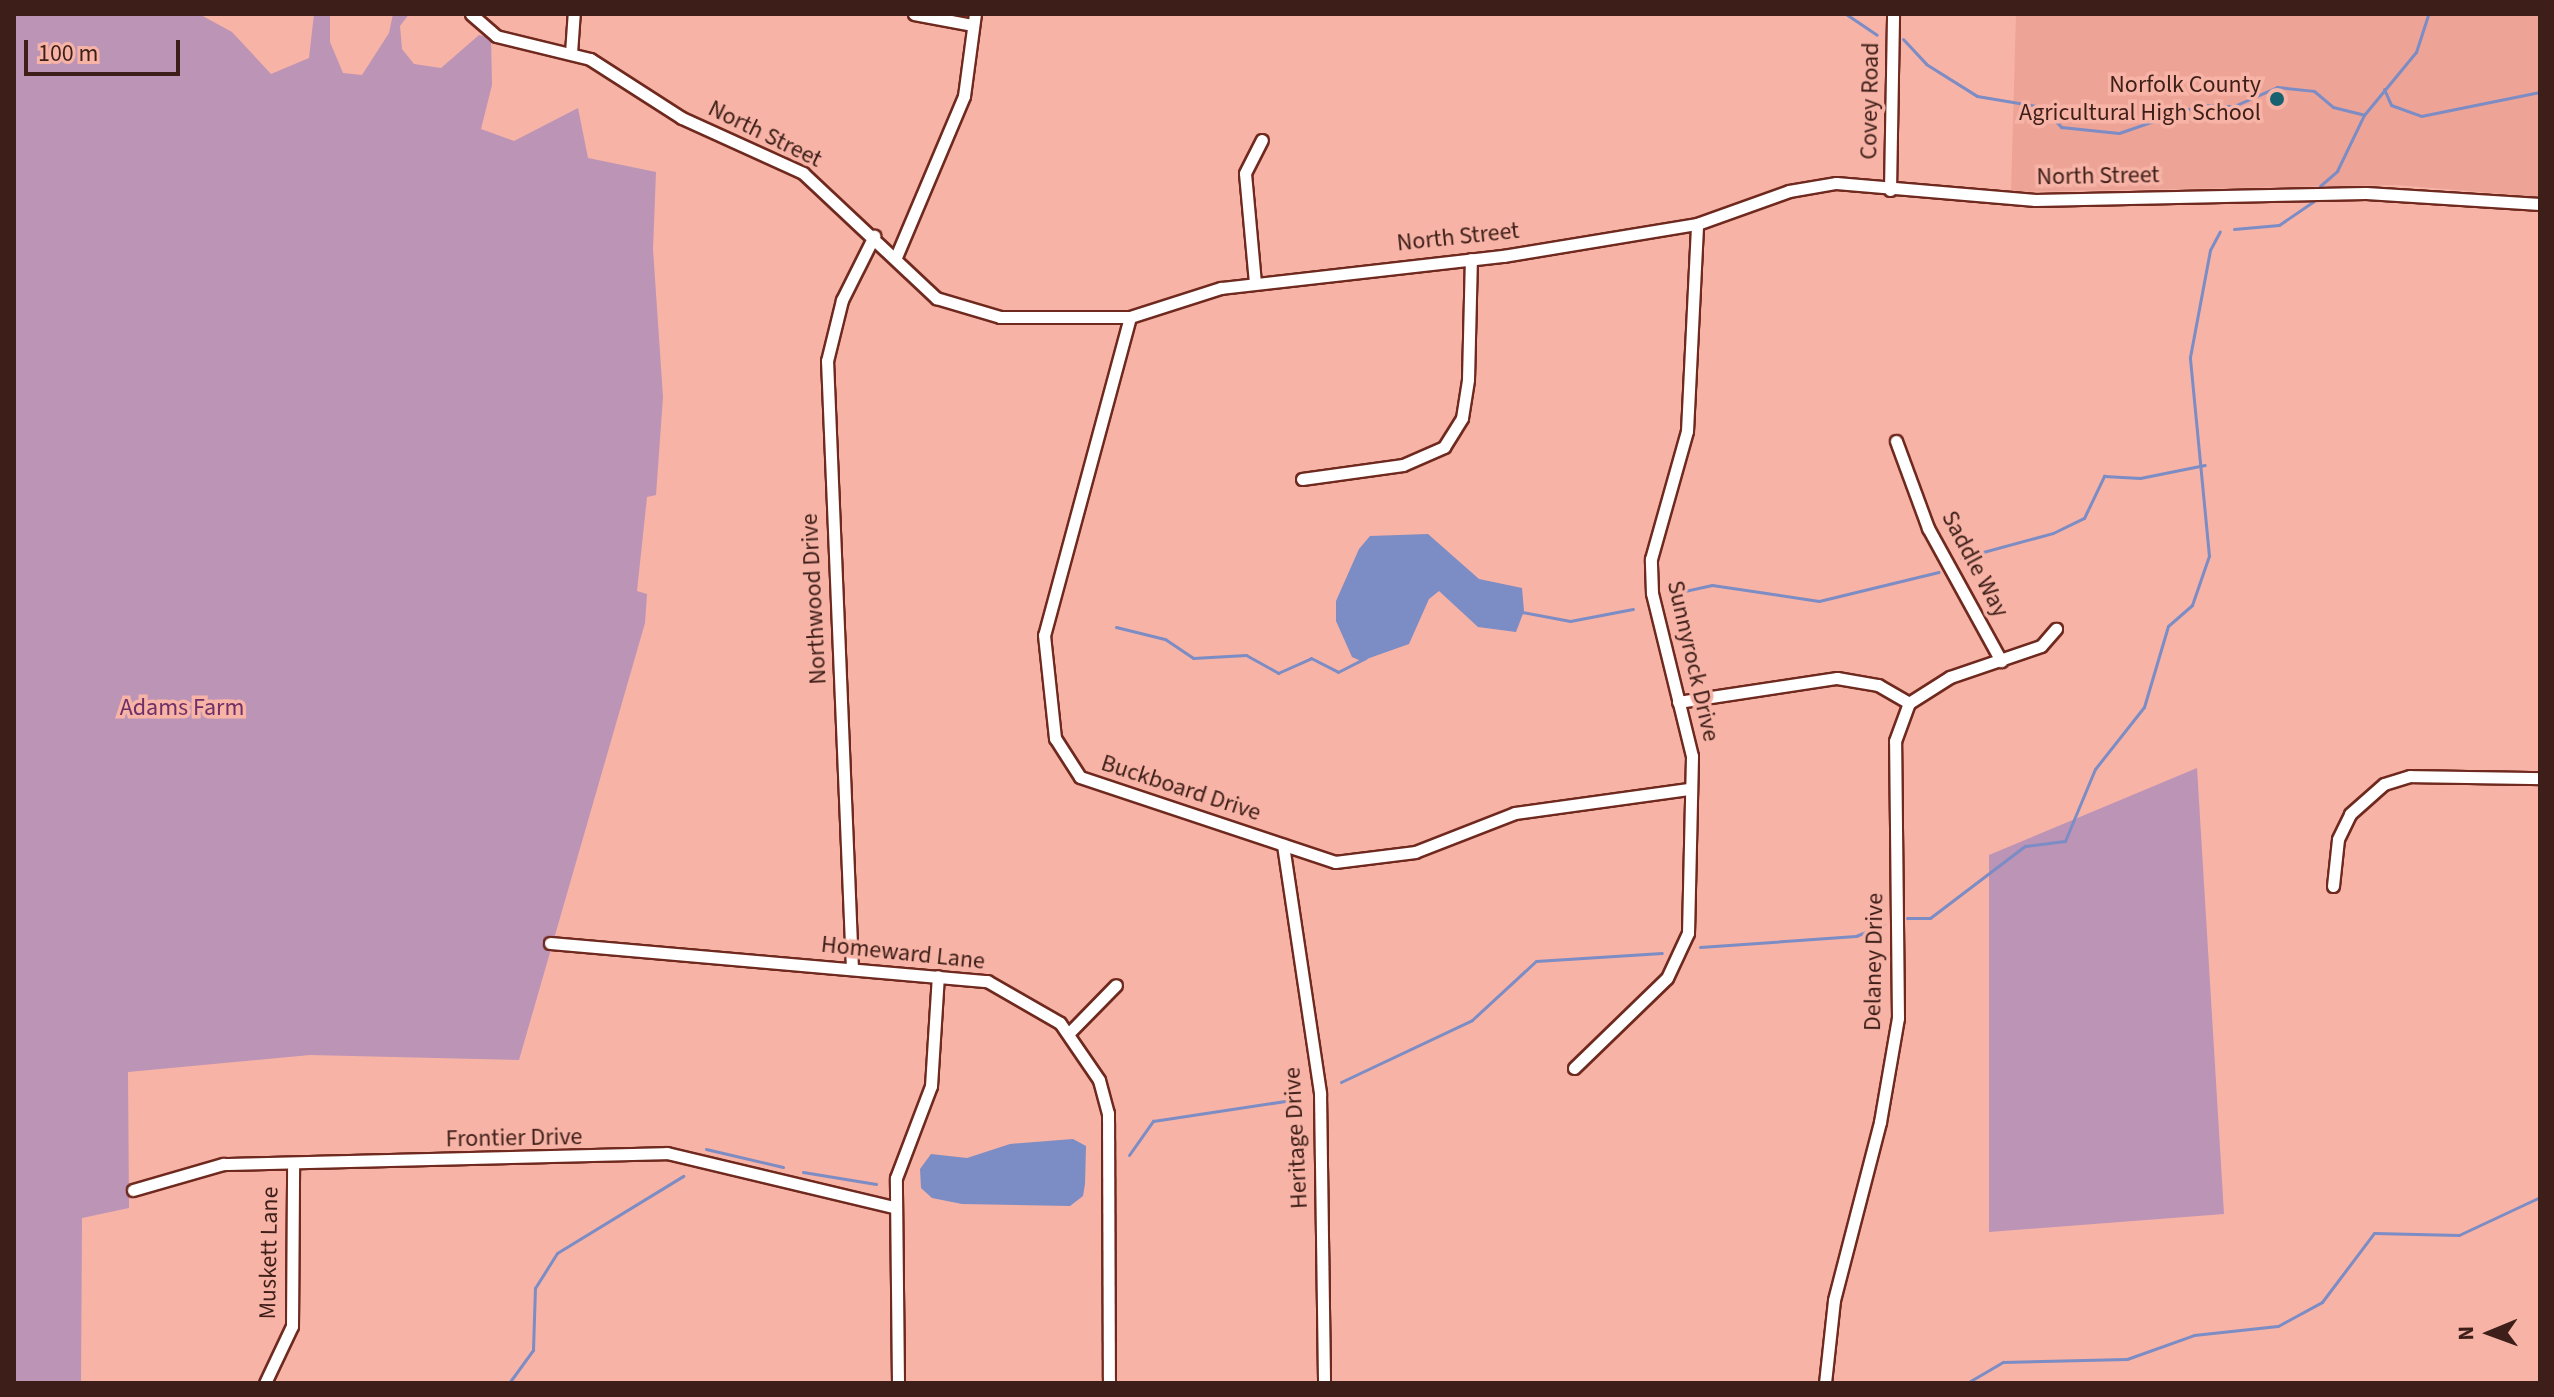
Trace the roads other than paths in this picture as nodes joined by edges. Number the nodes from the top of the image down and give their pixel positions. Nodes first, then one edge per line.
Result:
1 (471, 14) edge
2 (574, 14) edge
3 (914, 14) edge
4 (1893, 14) edge
5 (974, 19) edge
6 (571, 53) junction
7 (1262, 140) dead end
8 (1890, 190) junction
9 (2540, 204) edge
10 (1697, 224) junction
11 (874, 236) junction
12 (896, 257) junction
13 (1471, 259) junction
14 (1255, 283) junction
15 (1130, 317) junction
16 (1896, 441) dead end
17 (1302, 479) dead end
18 (2056, 629) dead end
19 (2001, 661) junction
20 (1678, 702) junction
21 (1909, 703) junction
22 (2540, 778) edge
23 (1688, 789) junction
24 (1283, 845) junction
25 (2333, 886) dead end
26 (550, 943) dead end
27 (852, 969) junction
28 (938, 976) junction
29 (1116, 985) dead end
30 (1069, 1033) junction
31 (1574, 1068) dead end
32 (293, 1165) junction
33 (133, 1190) dead end
34 (893, 1207) junction
35 (265, 1383) edge
36 (898, 1383) edge
37 (1109, 1383) edge
38 (1324, 1383) edge
39 (1825, 1383) edge

1 - 6 street, North Street
2 - 6 street
3 - 5 street
4 - 8 street, Covey Road
5 - 12 street
6 - 11 street, North Street
7 - 14 street
8 - 9 street, North Street
8 - 10 street, North Street
10 - 13 street, North Street
10 - 20 street, Sunnyrock Drive
11 - 12 street, North Street
11 - 27 street, Northwood Drive
12 - 15 street, North Street
13 - 14 street, North Street
13 - 17 street
14 - 15 street, North Street
15 - 24 street, Buckboard Drive
16 - 19 street, Saddle Way
18 - 19 street
19 - 21 street
20 - 21 street
20 - 23 street, Sunnyrock Drive
21 - 39 street, Delaney Drive
22 - 25 street
23 - 24 street, Buckboard Drive
23 - 31 street, Sunnyrock Drive
24 - 38 street, Heritage Drive
26 - 27 street, Homeward Lane
27 - 28 street, Homeward Lane
28 - 30 street, Homeward Lane
28 - 34 street
29 - 30 street
30 - 37 street, Homeward Lane
32 - 33 street, Frontier Drive
32 - 34 street, Frontier Drive
32 - 35 street, Muskett Lane
34 - 36 street

